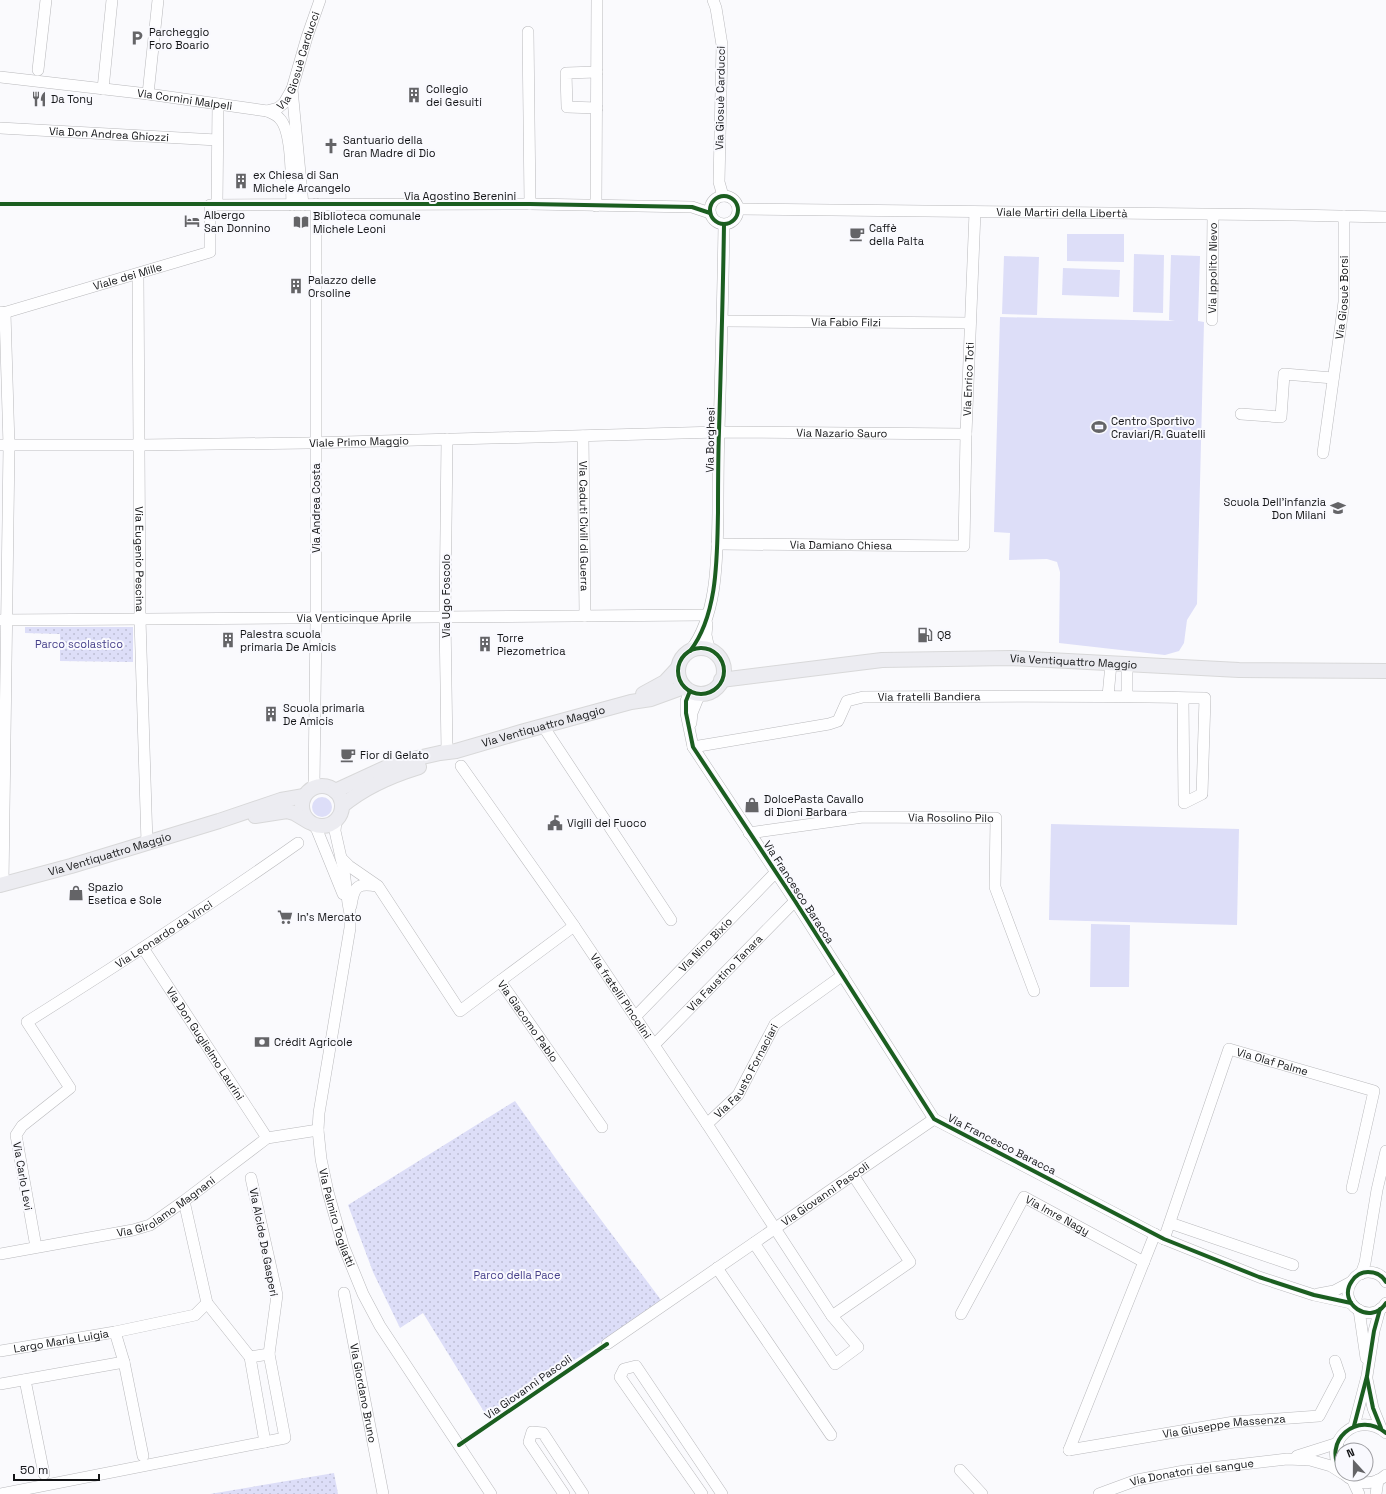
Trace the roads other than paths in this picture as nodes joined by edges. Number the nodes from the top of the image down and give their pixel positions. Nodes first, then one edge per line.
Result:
1 (46, 0) edge
2 (112, 0) edge
3 (158, 0) edge
4 (320, 0) edge
5 (597, 0) edge
6 (713, 0) edge
7 (528, 32) dead end
8 (38, 70) dead end
9 (597, 72) junction
10 (0, 77) edge
11 (103, 89) junction
12 (292, 89) junction
13 (148, 94) junction
14 (218, 104) junction
15 (597, 108) junction
16 (267, 111) junction
17 (0, 128) edge
18 (217, 140) junction
19 (722, 196) junction
20 (316, 204) junction
21 (530, 204) junction
22 (213, 205) junction
23 (298, 205) junction
24 (596, 206) junction
25 (738, 209) junction
26 (975, 212) junction
27 (710, 213) junction
28 (1213, 215) junction
29 (1344, 216) junction
30 (1386, 217) edge
31 (724, 225) junction
32 (138, 274) junction
33 (2, 313) edge
34 (723, 320) junction
35 (1212, 320) dead end
36 (970, 324) junction
37 (1333, 378) junction
38 (1241, 414) dead end
39 (719, 432) junction
40 (966, 434) junction
41 (583, 436) junction
42 (446, 439) junction
43 (316, 442) junction
44 (4, 445) edge
45 (140, 445) junction
46 (1323, 453) dead end
47 (717, 544) junction
48 (964, 546) joint
49 (707, 615) junction
50 (585, 616) junction
51 (445, 617) junction
52 (140, 619) junction
53 (316, 619) junction
54 (3, 620) edge
55 (709, 649) junction
56 (690, 650) junction
57 (723, 664) junction
58 (1111, 664) junction
59 (1127, 664) junction
60 (678, 668) junction
61 (1386, 671) edge
62 (762, 674) junction
63 (721, 680) junction
64 (691, 690) junction
65 (1108, 696) junction
66 (1127, 696) junction
67 (1183, 698) junction
68 (631, 702) junction
69 (543, 726) junction
70 (693, 747) junction
71 (452, 752) junction
72 (461, 766) dead end
73 (335, 790) junction
74 (309, 792) junction
75 (342, 806) junction
76 (219, 821) junction
77 (336, 821) junction
78 (312, 824) junction
79 (749, 832) junction
80 (147, 843) junction
81 (298, 844) dead end
82 (341, 858) junction
83 (776, 872) junction
84 (2, 885) edge
85 (378, 886) junction
86 (795, 901) junction
87 (349, 908) junction
88 (671, 920) dead end
89 (574, 926) junction
90 (143, 948) junction
91 (843, 975) junction
92 (500, 981) junction
93 (1034, 991) dead end
94 (636, 1017) junction
95 (27, 1022) joint
96 (654, 1045) junction
97 (934, 1119) junction
98 (707, 1124) junction
99 (602, 1127) dead end
100 (318, 1130) junction
101 (267, 1138) junction
102 (1386, 1151) edge
103 (853, 1175) junction
104 (251, 1178) dead end
105 (1352, 1188) dead end
106 (184, 1201) junction
107 (1170, 1223) junction
108 (775, 1229) junction
109 (1160, 1237) junction
110 (754, 1243) junction
111 (1368, 1243) junction
112 (36, 1247) junction
113 (0, 1254) edge
114 (1144, 1262) junction
115 (1293, 1265) dead end
116 (717, 1268) junction
117 (1361, 1274) junction
118 (1382, 1276) edge
119 (1351, 1282) junction
120 (344, 1293) dead end
121 (1314, 1295) junction
122 (207, 1303) junction
123 (1383, 1306) edge
124 (1355, 1307) junction
125 (961, 1314) dead end
126 (832, 1316) junction
127 (115, 1332) junction
128 (607, 1344) dead end
129 (0, 1351) edge
130 (269, 1354) junction
131 (250, 1357) junction
132 (1335, 1361) dead end
133 (124, 1362) junction
134 (1367, 1373) junction
135 (25, 1380) junction
136 (0, 1384) edge
137 (1354, 1426) junction
138 (1383, 1431) edge
139 (831, 1435) dead end
140 (265, 1442) junction
141 (1338, 1442) edge
142 (1334, 1444) edge
143 (143, 1456) dead end
144 (1287, 1459) junction
145 (1334, 1468) edge
146 (960, 1470) dead end
147 (44, 1474) dead end
148 (1382, 1477) edge
149 (1350, 1482) edge
150 (1359, 1482) edge
151 (1372, 1482) edge
152 (1, 1494) edge
153 (383, 1494) edge
154 (491, 1494) edge
155 (564, 1494) edge
156 (583, 1494) edge
157 (702, 1494) edge
158 (722, 1494) edge
159 (982, 1494) edge
160 (1098, 1494) edge
161 (1359, 1494) edge
162 (1376, 1494) edge

1 - 8 street
2 - 11 street
3 - 13 street
4 - 12 street, Via Giosuè Carducci
5 - 9 street
6 - 19 street, Via Giosuè Carducci
7 - 21 street
9 - 15 street
9 - 15 street
10 - 11 street, Via Cornini Malpeli
11 - 13 street, Via Cornini Malpeli
12 - 16 street, Via Giosuè Carducci
12 - 23 street
13 - 14 street, Via Cornini Malpeli
14 - 16 street, Via Cornini Malpeli
14 - 18 street
15 - 24 street
16 - 23 street
17 - 18 street, Via Don Andrea Ghiozzi
18 - 22 street
19 - 25 street
19 - 27 street
20 - 21 street, Via Agostino Berenini
20 - 23 street, Via Agostino Berenini
20 - 43 street, Via Andrea Costa
21 - 24 street, Via Agostino Berenini
22 - 23 street, Via Agostino Berenini
22 - 32 street, Viale dei Mille
24 - 27 street, Via Agostino Berenini
25 - 26 street, Viale Martiri della Libertà
25 - 31 street
26 - 28 street, Viale Martiri della Libertà
26 - 36 street, Via Enrico Toti
27 - 31 street
28 - 29 street, Viale Martiri della Libertà
28 - 35 street, Via Ippolito Nievo
29 - 30 street, Viale Martiri della Libertà
29 - 37 street, Via Giosuè Borsi
31 - 34 street, Via Borghesi
32 - 33 street, Viale dei Mille
32 - 45 street, Via Eugenio Pescina
33 - 44 street
34 - 36 street, Via Fabio Filzi
34 - 39 street, Via Borghesi
36 - 40 street, Via Enrico Toti
37 - 38 street
37 - 46 street, Via Giosuè Borsi
39 - 40 street, Via Nazario Sauro
39 - 41 street, Viale Primo Maggio
39 - 47 street, Via Borghesi
40 - 48 street, Via Enrico Toti
41 - 42 street, Viale Primo Maggio
41 - 50 street, Via Caduti Civili di Guerra
42 - 43 street, Viale Primo Maggio
42 - 51 street, Via Ugo Foscolo
43 - 45 street, Viale Primo Maggio
43 - 53 street, Via Andrea Costa
44 - 45 street, Viale Primo Maggio
44 - 54 street
45 - 52 street, Via Eugenio Pescina
47 - 48 street, Via Damiano Chiesa
47 - 49 street, Via Borghesi
49 - 50 street, Via Venticinque Aprile
49 - 55 street, Via Borghesi
49 - 56 street, Via Borghesi
50 - 51 street, Via Venticinque Aprile
51 - 53 street, Via Venticinque Aprile
51 - 71 street, Via Ugo Foscolo
52 - 53 street, Via Venticinque Aprile
52 - 54 street, Via Venticinque Aprile
52 - 80 street, Via Eugenio Pescina
53 - 74 street, Via Andrea Costa
54 - 84 street
55 - 56 main road
55 - 57 main road, Via Ventiquattro Maggio
56 - 60 main road, Via Ventiquattro Maggio
57 - 62 main road, Via Ventiquattro Maggio
57 - 63 main road
58 - 59 main road, Via Ventiquattro Maggio
58 - 62 main road, Via Ventiquattro Maggio
58 - 65 street
59 - 61 main road, Via Ventiquattro Maggio
59 - 66 street
60 - 64 main road
60 - 68 main road, Via Ventiquattro Maggio
62 - 63 main road, Via Ventiquattro Maggio
63 - 64 main road, Via Ventiquattro Maggio
64 - 68 main road, Via Ventiquattro Maggio
64 - 70 street, Via Francesco Baracca
65 - 66 street, Via fratelli Bandiera
65 - 70 street, Via fratelli Bandiera
66 - 67 street, Via fratelli Bandiera
67 - 67 street, Via fratelli Bandiera
68 - 69 main road, Via Ventiquattro Maggio
69 - 71 main road, Via Ventiquattro Maggio
69 - 88 street
70 - 79 street, Via Francesco Baracca
71 - 73 main road, Via Ventiquattro Maggio
71 - 75 main road, Via Ventiquattro Maggio
72 - 89 street, Via fratelli Pincolini
73 - 74 main road, Via Ventiquattro Maggio
73 - 75 main road
74 - 76 main road, Via Ventiquattro Maggio
74 - 78 main road
75 - 77 main road
76 - 78 main road, Via Ventiquattro Maggio
76 - 80 main road, Via Ventiquattro Maggio
77 - 78 main road
77 - 82 street, Via Palmiro Togliatti
78 - 87 street, Via Palmiro Togliatti
79 - 83 street, Via Francesco Baracca
79 - 93 street, Via Rosolino Pilo
80 - 84 main road, Via Ventiquattro Maggio
81 - 90 street, Via Leonardo da Vinci
82 - 85 street, Via Giacomo Pablo
82 - 87 street, Via Palmiro Togliatti
83 - 86 street, Via Francesco Baracca
83 - 94 street, Via Nino Bixio
85 - 87 street
85 - 92 street, Via Giacomo Pablo
86 - 91 street, Via Francesco Baracca
86 - 96 street, Via Faustino Tanara
87 - 100 street, Via Palmiro Togliatti
89 - 92 street
89 - 94 street, Via fratelli Pincolini
90 - 95 street, Via Leonardo da Vinci
90 - 101 street, Via Don Guglielmo Laurini
91 - 97 street, Via Francesco Baracca
91 - 98 street, Via Fausto Fornaciari
92 - 99 street, Via Giacomo Pablo
94 - 96 street, Via fratelli Pincolini
95 - 112 street, Via Carlo Levi
96 - 98 street, Via fratelli Pincolini
97 - 103 street, Via Giovanni Pascoli
97 - 109 street, Via Francesco Baracca
98 - 108 street, Via fratelli Pincolini
100 - 101 street, Via Girolamo Magnani
100 - 154 street, Via Palmiro Togliatti
101 - 106 street, Via Girolamo Magnani
102 - 111 street
103 - 108 street, Via Giovanni Pascoli
103 - 126 street
104 - 130 street, Via Alcide De Gasperi
105 - 107 street, Via Olaf Palme
106 - 112 street, Via Girolamo Magnani
106 - 122 street
107 - 109 street, Via Olaf Palme
107 - 115 street
108 - 110 street, Via Giovanni Pascoli
108 - 126 street, Via fratelli Pincolini
109 - 114 street
109 - 121 street, Via Francesco Baracca
110 - 116 street, Via Giovanni Pascoli
110 - 126 street, Via fratelli Pincolini
111 - 117 street
111 - 118 street
112 - 113 street, Via Girolamo Magnani
114 - 125 street, Via Imre Nagy
114 - 132 street, Via Giuseppe Massenza
116 - 128 street, Via Giovanni Pascoli
116 - 139 street
117 - 118 street
117 - 119 street, Via Francesco Baracca
119 - 121 street, Via Francesco Baracca
119 - 124 street
120 - 153 street, Via Giordano Bruno
121 - 124 street, Via Francesco Baracca
122 - 127 street
122 - 131 street
123 - 124 street, Via Francesco Baracca
123 - 134 street
124 - 134 street
127 - 129 street, Largo Maria Luigia
127 - 133 street, Largo Maria Luigia
130 - 131 street
130 - 140 street, Via Alcide De Gasperi
131 - 140 street
133 - 135 street
133 - 143 street, Largo Maria Luigia
134 - 137 street
134 - 138 street
135 - 136 street
135 - 147 street
137 - 138 street
137 - 141 street
140 - 152 street
142 - 144 street, Via Donatori del sangue
144 - 145 street, Via Donatori del sangue
144 - 160 street, Via Donatori del sangue
146 - 159 street
148 - 162 street
149 - 161 street
150 - 151 street
155 - 156 street
157 - 158 street

